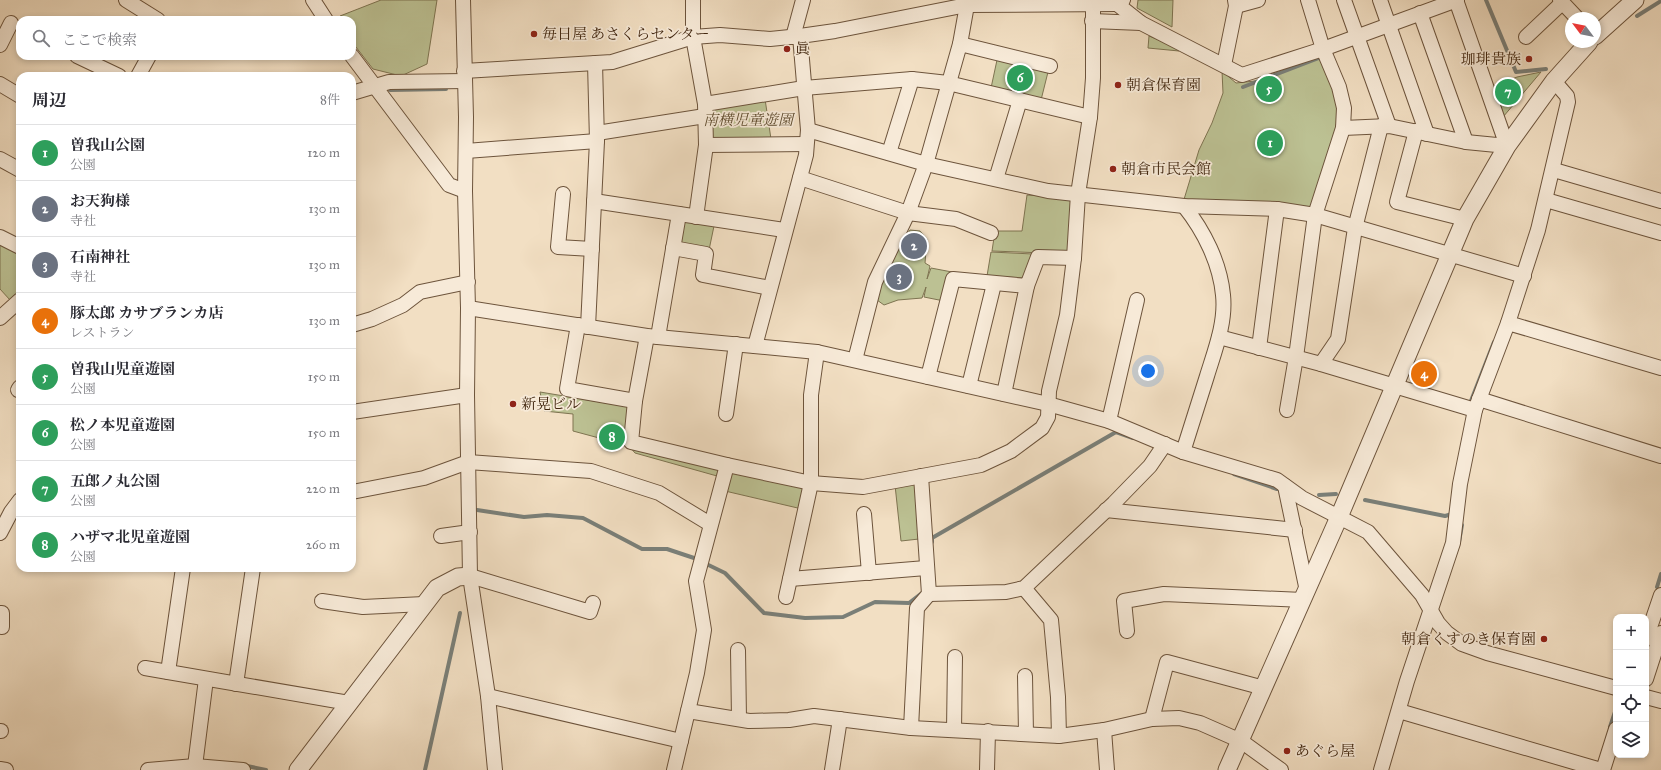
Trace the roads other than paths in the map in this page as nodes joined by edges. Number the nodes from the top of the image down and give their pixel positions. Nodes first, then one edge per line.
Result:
1 (126, 0) edge
2 (313, 0) edge
3 (463, 0) edge
4 (693, 0) edge
5 (803, 0) edge
6 (1258, 0) edge
7 (1308, 0) edge
8 (1344, 0) edge
9 (1380, 0) edge
10 (1635, 0) edge
11 (1561, 1) edge
12 (986, 2) edge
13 (1097, 2) edge
14 (1120, 2) edge
15 (1235, 3) edge
16 (1457, 3) edge
17 (967, 5) junction
18 (1571, 12) edge
19 (152, 16) edge
20 (323, 16) edge
21 (1421, 17) junction
22 (1092, 21) junction
23 (10, 22) edge
24 (1141, 23) junction
25 (1391, 29) junction
26 (1601, 31) edge
27 (693, 37) junction
28 (797, 37) junction
29 (1526, 37) dead end
30 (1359, 40) junction
31 (960, 44) junction
32 (0, 45) edge
33 (1584, 48) edge
34 (1325, 53) junction
35 (85, 60) edge
36 (147, 60) edge
37 (355, 60) edge
38 (594, 63) junction
39 (1224, 65) junction
40 (1050, 66) dead end
41 (111, 72) edge
42 (140, 72) edge
43 (464, 76) junction
44 (912, 79) junction
45 (1554, 81) junction
46 (948, 83) junction
47 (0, 84) edge
48 (376, 87) junction
49 (804, 88) junction
50 (356, 92) edge
51 (16, 94) edge
52 (1020, 100) junction
53 (705, 110) junction
54 (1090, 117) junction
55 (1385, 126) junction
56 (1343, 128) junction
57 (1421, 133) junction
58 (597, 137) junction
59 (807, 137) junction
60 (1466, 142) junction
61 (706, 145) junction
62 (1507, 146) junction
63 (466, 151) junction
64 (889, 153) junction
65 (0, 159) edge
66 (926, 164) junction
67 (16, 168) edge
68 (1554, 170) junction
69 (800, 178) junction
70 (996, 180) junction
71 (465, 191) junction
72 (563, 194) dead end
73 (1078, 194) junction
74 (1546, 200) junction
75 (594, 201) junction
76 (1661, 201) edge
77 (1184, 206) junction
78 (1277, 209) junction
79 (908, 213) junction
80 (679, 214) junction
81 (1315, 215) junction
82 (696, 216) junction
83 (1465, 220) junction
84 (1354, 228) junction
85 (784, 230) junction
86 (991, 233) dead end
87 (1661, 233) edge
88 (0, 237) edge
89 (16, 245) edge
90 (674, 248) junction
91 (592, 249) junction
92 (1450, 256) junction
93 (1074, 258) junction
94 (1518, 275) junction
95 (468, 282) junction
96 (994, 284) junction
97 (1027, 286) junction
98 (770, 288) junction
99 (1136, 300) dead end
100 (16, 304) edge
101 (468, 308) junction
102 (0, 318) edge
103 (1508, 323) junction
104 (356, 325) edge
105 (583, 326) junction
106 (653, 336) junction
107 (1219, 337) junction
108 (736, 344) junction
109 (755, 346) junction
110 (1260, 348) junction
111 (818, 352) junction
112 (1296, 357) junction
113 (855, 360) junction
114 (1321, 364) junction
115 (1661, 368) edge
116 (928, 377) junction
117 (1395, 385) junction
118 (970, 386) junction
119 (1004, 394) junction
120 (467, 395) junction
121 (634, 402) junction
122 (1048, 404) junction
123 (1472, 405) junction
124 (1288, 410) dead end
125 (356, 411) edge
126 (726, 414) dead end
127 (1108, 420) junction
128 (1165, 444) junction
129 (1184, 452) junction
130 (1661, 456) edge
131 (468, 462) junction
132 (727, 465) junction
133 (921, 476) junction
134 (811, 483) junction
135 (1285, 486) junction
136 (356, 491) edge
137 (16, 505) edge
138 (1106, 510) junction
139 (864, 514) dead end
140 (3, 517) edge
141 (1339, 517) junction
142 (710, 524) junction
143 (1295, 530) junction
144 (470, 532) junction
145 (0, 533) edge
146 (441, 536) dead end
147 (926, 568) junction
148 (183, 572) edge
149 (252, 572) edge
150 (869, 573) junction
151 (470, 576) junction
152 (790, 579) junction
153 (1024, 588) junction
154 (929, 594) junction
155 (1305, 595) junction
156 (1661, 595) edge
157 (786, 597) dead end
158 (322, 601) dead end
159 (424, 604) junction
160 (1431, 610) junction
161 (590, 612) dead end
162 (1649, 630) edge
163 (1127, 631) dead end
164 (1661, 633) edge
165 (738, 650) dead end
166 (955, 657) dead end
167 (145, 668) dead end
168 (1649, 670) edge
169 (168, 672) junction
170 (1025, 676) dead end
171 (206, 679) junction
172 (236, 684) junction
173 (1613, 687) edge
174 (1264, 688) junction
175 (488, 696) junction
176 (1649, 698) edge
177 (1661, 701) edge
178 (349, 703) junction
179 (688, 711) junction
180 (1399, 711) junction
181 (739, 719) junction
182 (840, 719) junction
183 (1152, 719) junction
184 (911, 728) junction
185 (954, 730) junction
186 (1104, 730) junction
187 (988, 731) junction
188 (1026, 734) junction
189 (1059, 736) junction
190 (1613, 736) edge
191 (681, 740) junction
192 (1241, 741) junction
193 (195, 766) junction
194 (0, 769) edge
195 (1599, 769) edge
196 (6, 770) edge
197 (148, 770) edge
198 (242, 770) edge
199 (298, 770) edge
200 (495, 770) edge
201 (674, 770) edge
202 (832, 770) edge
203 (986, 770) edge
204 (1107, 770) edge
205 (1227, 770) edge
206 (1281, 770) edge
207 (1381, 770) edge

1 - 19 street
2 - 20 street
3 - 43 street
4 - 27 street
5 - 28 street
6 - 15 street
7 - 34 street
8 - 30 street
9 - 25 street
10 - 26 street
11 - 18 street
11 - 29 street
12 - 13 street
12 - 17 street
13 - 14 street
13 - 22 street
14 - 24 street
15 - 39 street
16 - 21 street
16 - 62 street
17 - 28 street
17 - 31 street
21 - 25 street
21 - 60 street
22 - 24 street
22 - 54 street
23 - 32 street
24 - 39 street
25 - 30 street
25 - 57 street
27 - 28 street
27 - 38 street
27 - 53 street
28 - 49 street
30 - 34 street
30 - 55 street
31 - 40 street
31 - 46 street
33 - 45 street
34 - 39 street
34 - 56 street
35 - 41 street
36 - 42 street
37 - 48 street
38 - 43 street
38 - 58 street
43 - 48 street
43 - 63 street
44 - 46 street
44 - 49 street
44 - 64 street
45 - 62 street
45 - 68 street
46 - 52 street
46 - 66 street
47 - 51 street
48 - 50 street
48 - 71 street
49 - 53 street
49 - 59 street
52 - 54 street
52 - 70 street
53 - 58 street
53 - 61 street
54 - 73 street
55 - 56 street
55 - 57 street
55 - 84 street
56 - 81 street
57 - 60 street
57 - 83 street
58 - 63 street
58 - 75 street
59 - 61 street
59 - 64 street
59 - 69 street
60 - 62 street
61 - 82 street
62 - 83 street
63 - 71 street
64 - 66 street
65 - 67 street
66 - 70 street
66 - 79 street
68 - 74 street
68 - 76 street
69 - 79 street
69 - 85 street
70 - 73 street
71 - 95 street
72 - 91 street
73 - 77 street
73 - 93 street
74 - 87 street
74 - 94 street
75 - 80 street
75 - 91 street
77 - 78 street
77 - 107 street
78 - 81 street
78 - 110 street
79 - 86 street
79 - 113 street
80 - 82 street
80 - 90 street
81 - 84 street
81 - 112 street
82 - 85 street
83 - 92 street
84 - 92 street
84 - 114 street
85 - 98 street
88 - 89 street
90 - 98 street
90 - 106 street
91 - 105 street
92 - 94 street
92 - 117 street
93 - 97 street
93 - 122 street
94 - 103 street
95 - 101 street
95 - 104 street
96 - 97 street
96 - 116 street
96 - 118 street
97 - 119 street
98 - 109 street
99 - 127 street
100 - 102 street
101 - 105 street
101 - 120 street
103 - 115 street
103 - 123 street
105 - 106 street
105 - 121 street
106 - 108 street
106 - 121 street
107 - 110 street
107 - 129 street
108 - 109 street
108 - 126 street
109 - 111 street
110 - 112 street
111 - 113 street
111 - 134 street
112 - 114 street
112 - 124 street
113 - 116 street
114 - 117 street
116 - 118 street
117 - 123 street
117 - 141 street
118 - 119 street
119 - 122 street
120 - 125 street
120 - 131 street
121 - 132 street
122 - 127 street
122 - 133 street
123 - 130 street
123 - 160 street
127 - 128 street
128 - 129 street
128 - 138 street
129 - 135 street
131 - 136 street
131 - 142 street
131 - 144 street
132 - 134 street
132 - 142 street
133 - 134 street
133 - 147 street
134 - 152 street
135 - 141 street
135 - 143 street
137 - 140 street
138 - 143 street
138 - 153 street
139 - 150 street
140 - 145 street
141 - 155 street
141 - 160 street
142 - 179 street
143 - 155 street
144 - 146 street
144 - 151 street
147 - 150 street
147 - 154 street
148 - 169 street
149 - 172 street
150 - 152 street
151 - 159 street
151 - 161 street
151 - 175 street
152 - 157 street
153 - 154 street
153 - 189 street
154 - 184 street
155 - 163 street
155 - 174 street
156 - 162 street
158 - 159 street
159 - 178 street
160 - 173 street
160 - 180 street
164 - 168 street
165 - 181 street
166 - 185 street
167 - 169 street
169 - 171 street
170 - 188 street
171 - 172 street
171 - 193 street
172 - 178 street
174 - 183 street
174 - 192 street
175 - 191 street
175 - 200 street
176 - 177 street
178 - 199 street
179 - 181 street
179 - 191 street
180 - 195 street
180 - 207 street
181 - 182 street
182 - 184 street
182 - 202 street
183 - 186 street
183 - 192 street
184 - 185 street
185 - 187 street
186 - 189 street
186 - 204 street
187 - 188 street
187 - 203 street
188 - 189 street
190 - 195 street
191 - 201 street
192 - 205 street
192 - 206 street
193 - 197 street
193 - 198 street
194 - 196 street

